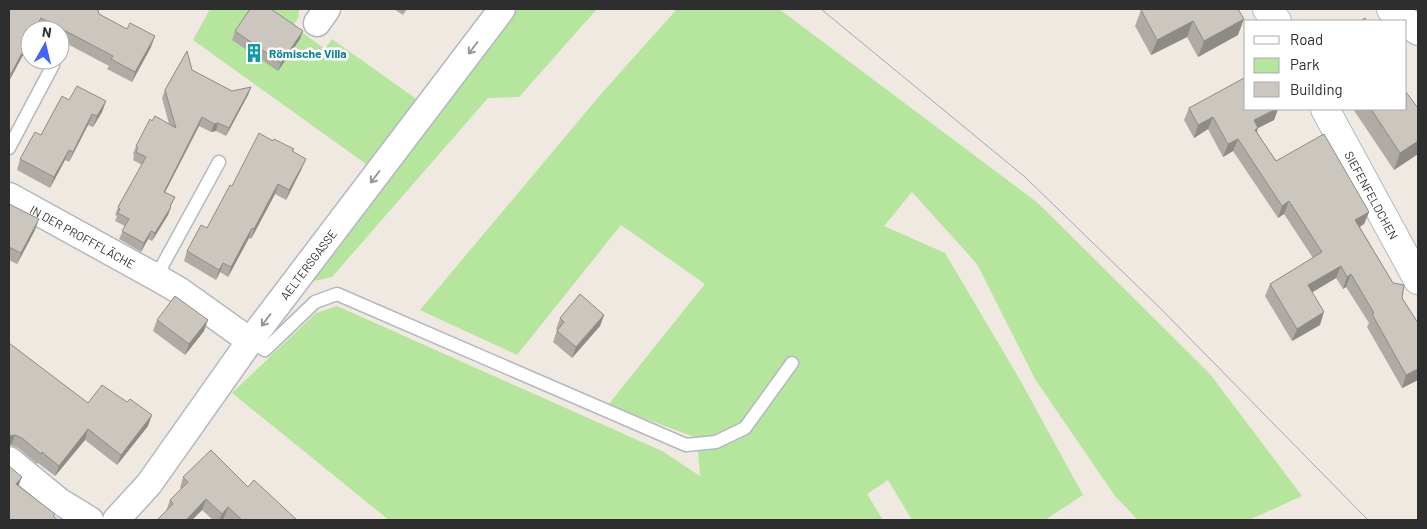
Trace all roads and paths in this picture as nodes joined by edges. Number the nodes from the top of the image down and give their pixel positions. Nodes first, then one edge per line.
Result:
1 (502, 9) edge
2 (1267, 9) edge
3 (1392, 9) edge
4 (1277, 20) edge
5 (1405, 20) edge
6 (1407, 22) edge
7 (1418, 31) edge
8 (50, 70) edge
9 (1326, 110) edge
10 (9, 148) edge
11 (219, 162) dead end
12 (9, 196) edge
13 (156, 277) junction
14 (1418, 280) edge
15 (250, 341) junction
16 (792, 363) dead end
17 (9, 460) edge
18 (90, 520) edge
19 (116, 520) edge

1 -> 15 street, AELTERSGASSE
2 - 4 street
3 - 5 street
6 - 7 street
8 - 10 lane
9 - 14 street, SIEFENFELDCHEN
11 - 13 lane
12 - 13 street, IN DER PROFFFLÄCHE
13 - 15 street, IN DER PROFFFLÄCHE
15 - 16 lane
15 - 19 street, AELTERSGASSE
17 - 18 street

